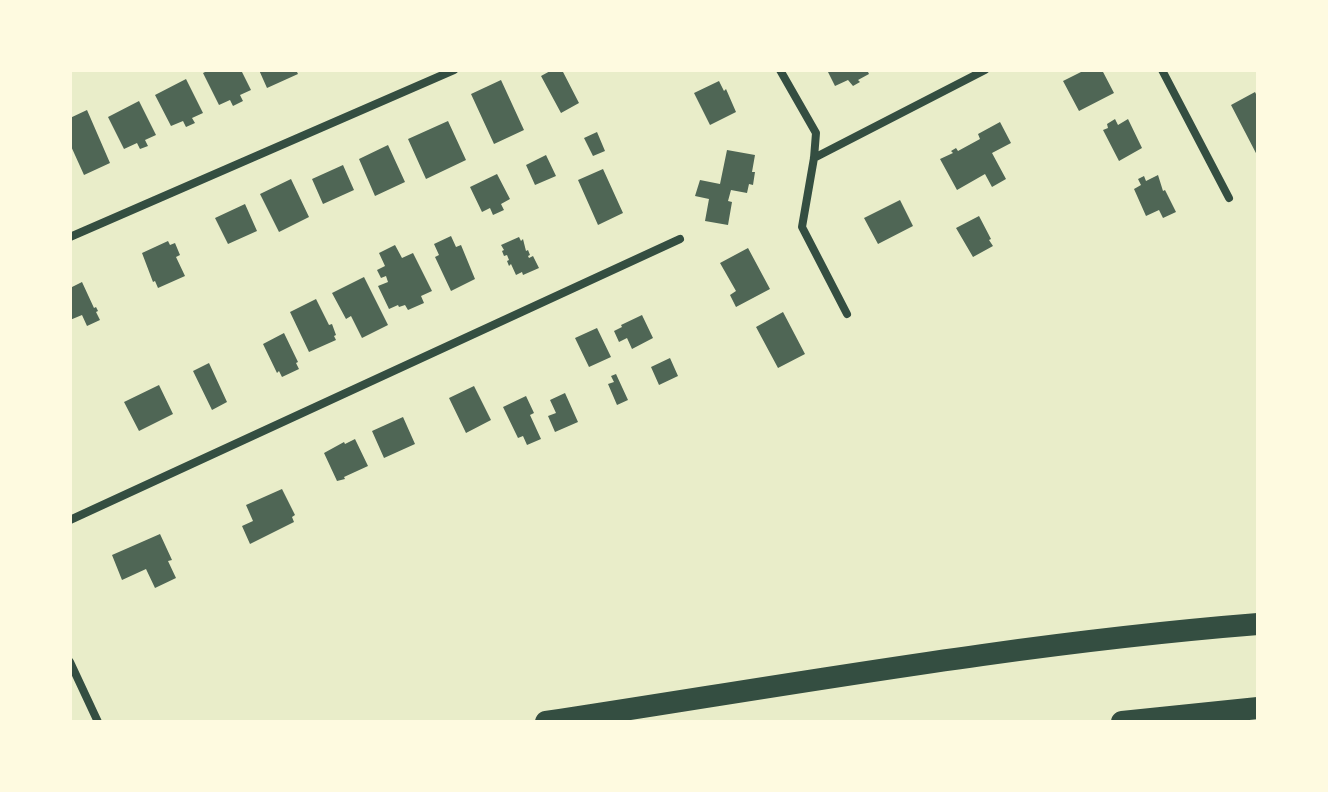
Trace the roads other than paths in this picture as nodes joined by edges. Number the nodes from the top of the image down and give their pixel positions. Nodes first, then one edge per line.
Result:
1 (454, 70) edge
2 (780, 70) edge
3 (985, 70) edge
4 (1162, 70) edge
5 (814, 158) junction
6 (1229, 198) dead end
7 (70, 237) edge
8 (680, 239) dead end
9 (847, 314) dead end
10 (70, 520) edge
11 (1258, 624) edge
12 (70, 662) edge
13 (1258, 708) edge
14 (98, 722) edge
15 (546, 722) edge
16 (1122, 722) edge

1 - 7 street
2 - 5 street
3 - 5 street
4 - 6 street
5 - 9 street
8 - 10 street
11 - 15 highway
12 - 14 street
13 - 16 highway

